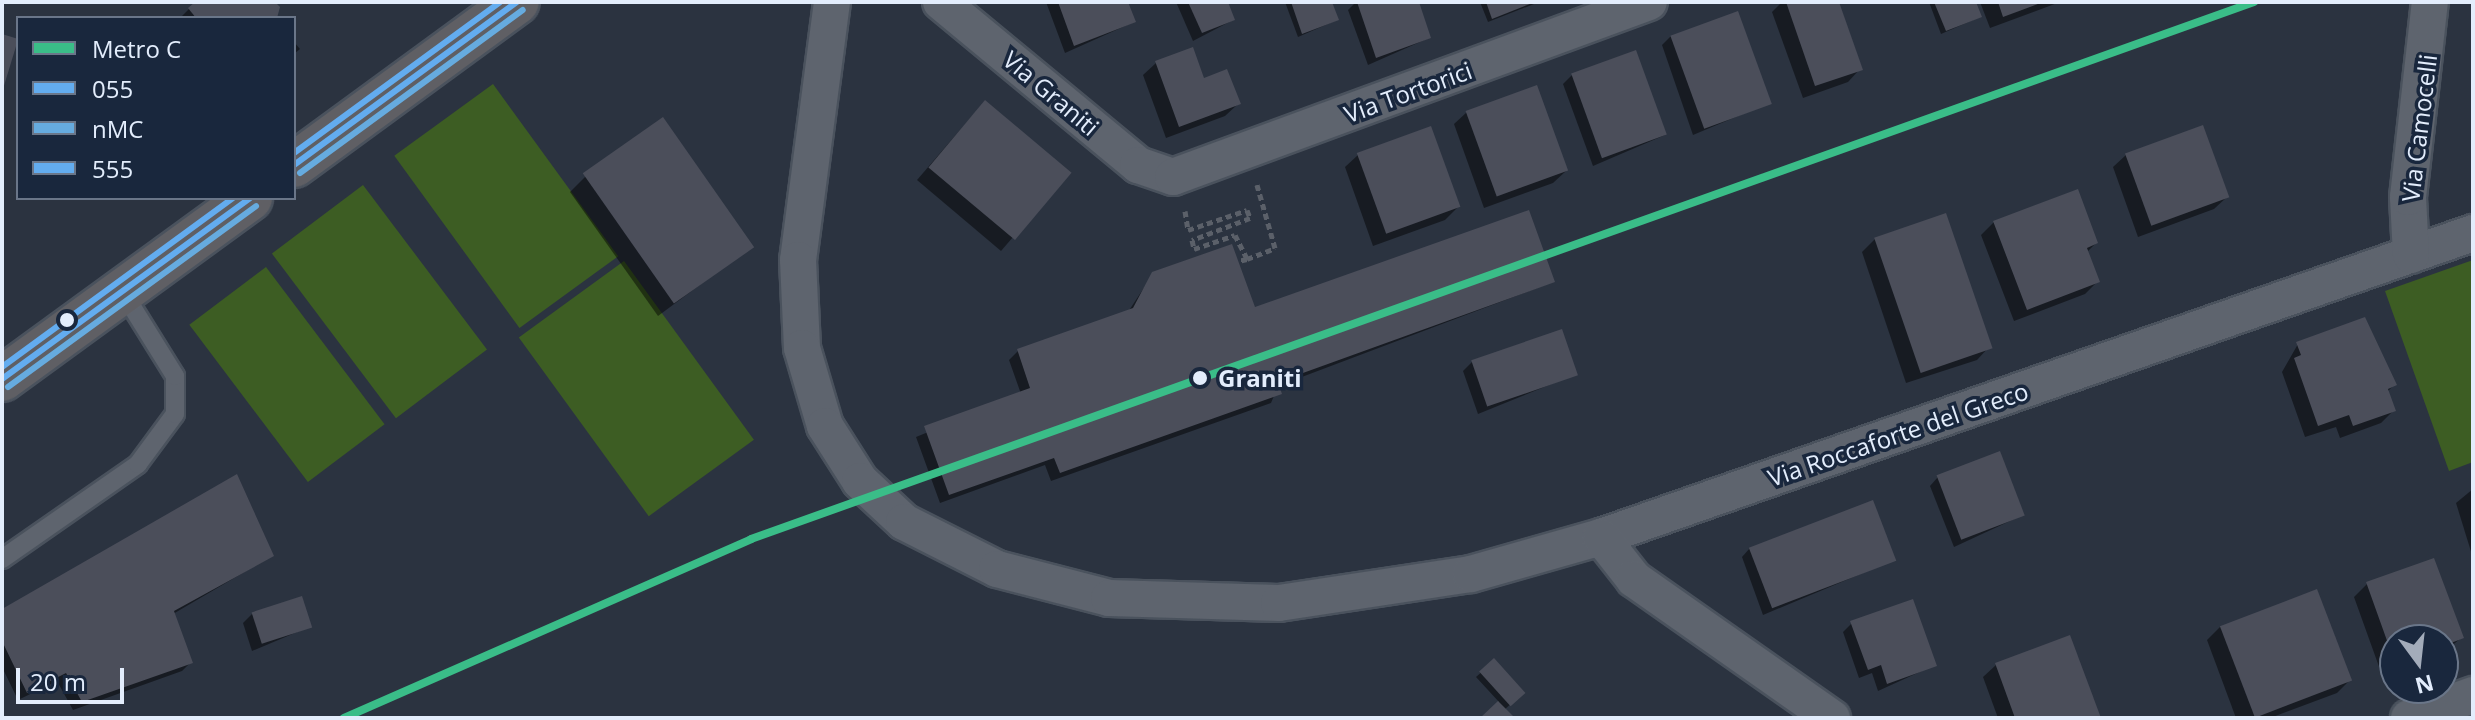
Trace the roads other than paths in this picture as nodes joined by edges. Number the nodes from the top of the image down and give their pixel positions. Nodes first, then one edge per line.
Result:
1 (517, 2) edge
2 (832, 2) edge
3 (941, 2) edge
4 (1649, 2) edge
5 (2430, 2) edge
6 (296, 164) edge
7 (1181, 174) joint
8 (247, 200) edge
9 (2473, 233) edge
10 (2411, 255) junction
11 (122, 291) junction
12 (2, 379) edge
13 (1601, 537) junction
14 (2, 559) edge
15 (2473, 695) edge
16 (1832, 718) edge
17 (2409, 718) edge

1 - 6 main road
2 - 13 street, Via Roccaforte del Greco
3 - 7 street, Via Graniti
4 - 7 street, Via Tortorici
5 - 10 street, Via Camocelli
8 - 11 main road
9 - 10 street, Via Roccaforte del Greco
10 - 13 street, Via Roccaforte del Greco
11 - 12 main road
11 - 14 lane
13 - 16 street
15 - 17 street

